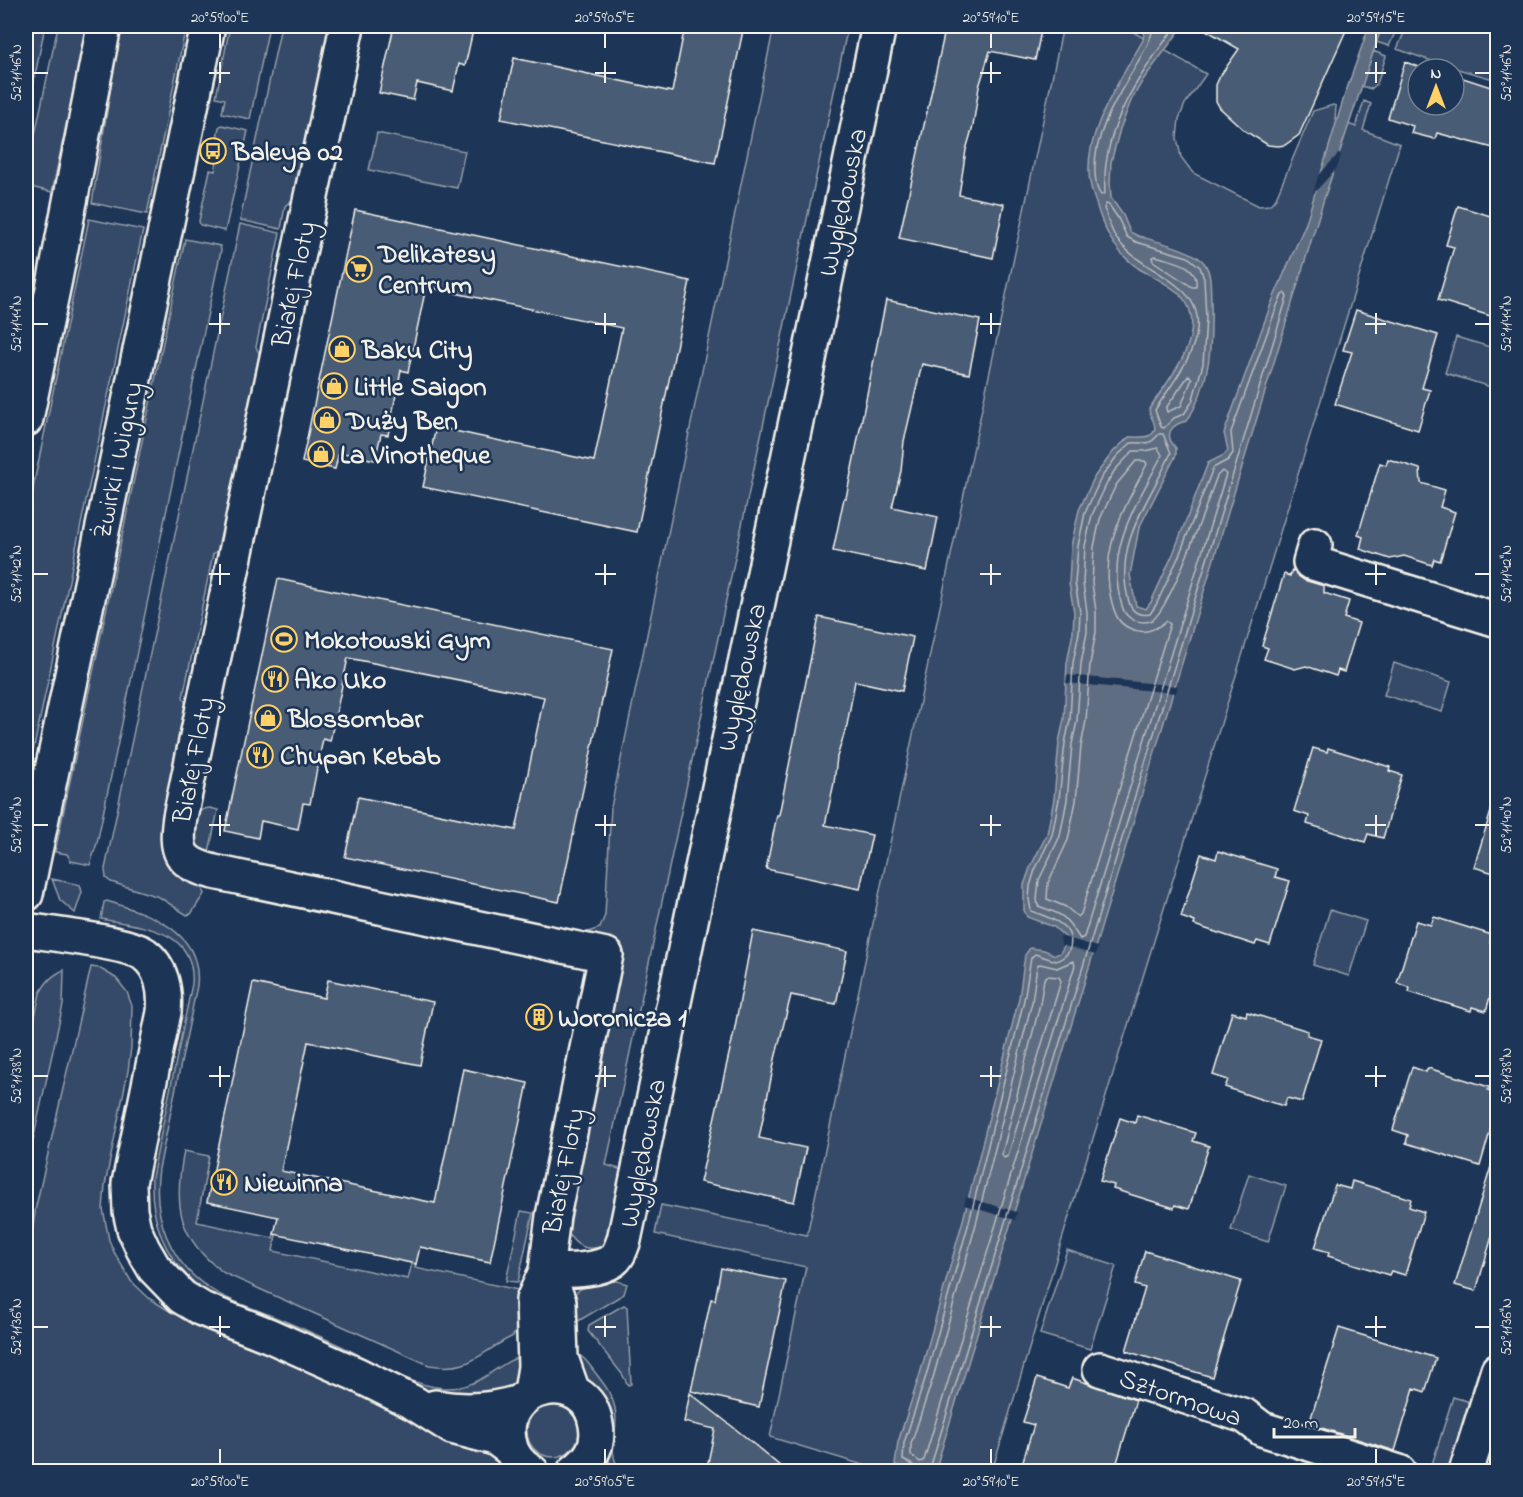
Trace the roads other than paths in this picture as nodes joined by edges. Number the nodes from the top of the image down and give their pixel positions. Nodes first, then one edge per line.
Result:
1 (104, 26) edge
2 (208, 26) edge
3 (347, 26) edge
4 (879, 26) edge
5 (26, 419) edge
6 (1315, 545) dead end
7 (1497, 620) edge
8 (26, 894) edge
9 (26, 930) edge
10 (546, 1272) junction
11 (1100, 1370) dead end
12 (1497, 1370) edge
13 (573, 1392) junction
14 (525, 1397) junction
15 (414, 1403) junction
16 (1487, 1437) edge
17 (521, 1460) edge
18 (590, 1464) edge
19 (1399, 1472) edge
20 (1466, 1472) edge

1 - 5 street
2 - 8 street, Żwirki i Wigury
3 - 10 street, Białej Floty
4 - 10 street, Wyględowska
6 - 7 street
9 - 15 street
10 - 13 street, Białej Floty
10 - 14 street, Białej Floty
11 - 19 street, Sztormowa
12 - 16 street
13 - 14 street
13 - 18 street
14 - 15 street
14 - 17 street, Białej Floty
15 - 17 street
16 - 20 street

